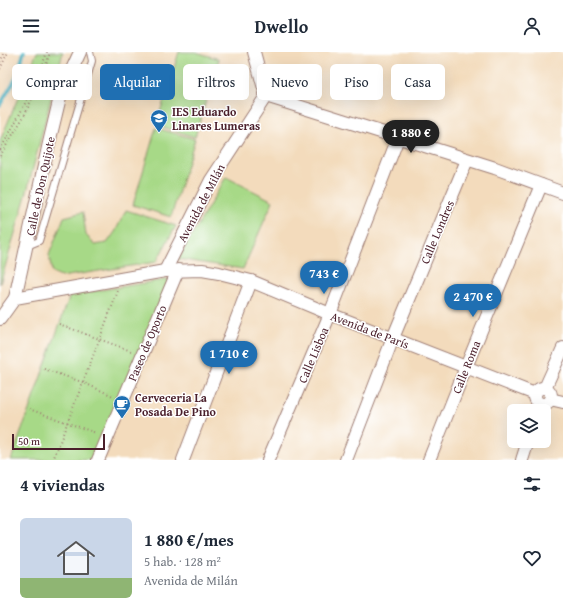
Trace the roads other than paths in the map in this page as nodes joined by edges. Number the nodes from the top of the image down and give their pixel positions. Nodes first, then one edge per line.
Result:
1 (80, 52) edge
2 (90, 52) edge
3 (254, 52) edge
4 (257, 64) edge
5 (263, 100) edge
6 (279, 100) edge
7 (398, 138) junction
8 (468, 160) junction
9 (541, 185) junction
10 (563, 193) edge
11 (27, 246) junction
12 (178, 270) junction
13 (165, 271) junction
14 (251, 281) junction
15 (15, 298) junction
16 (330, 314) junction
17 (0, 319) edge
18 (393, 338) junction
19 (563, 348) edge
20 (466, 367) junction
21 (540, 402) edge
22 (563, 402) edge
23 (526, 448) edge
24 (98, 460) edge
25 (183, 460) edge
26 (268, 460) edge
27 (346, 460) edge
28 (429, 460) edge
29 (522, 460) edge

1 - 11 street, Calle de Don Quijote
2 - 11 lane
3 - 4 street
5 - 13 street, Avenida de Milán
6 - 7 street
7 - 8 street
7 - 16 street, Calle Lisboa
8 - 9 street
8 - 18 street, Calle Londres
9 - 10 street
9 - 20 street, Calle Roma
11 - 15 street, Calle de Don Quijote
12 - 13 street, Avenida de París
12 - 14 street, Avenida de París
12 - 24 street, Paseo de Oporto
13 - 15 street, Avenida de París
14 - 16 street, Avenida de París
14 - 25 street
15 - 17 street, Calle de Don Quijote
16 - 18 street, Avenida de París
16 - 26 street, Calle Lisboa
18 - 20 street, Avenida de París
18 - 27 street, Calle Londres
19 - 21 street
20 - 21 street, Avenida de París
20 - 28 street, Calle Roma
21 - 22 street, Avenida de París
23 - 29 street

